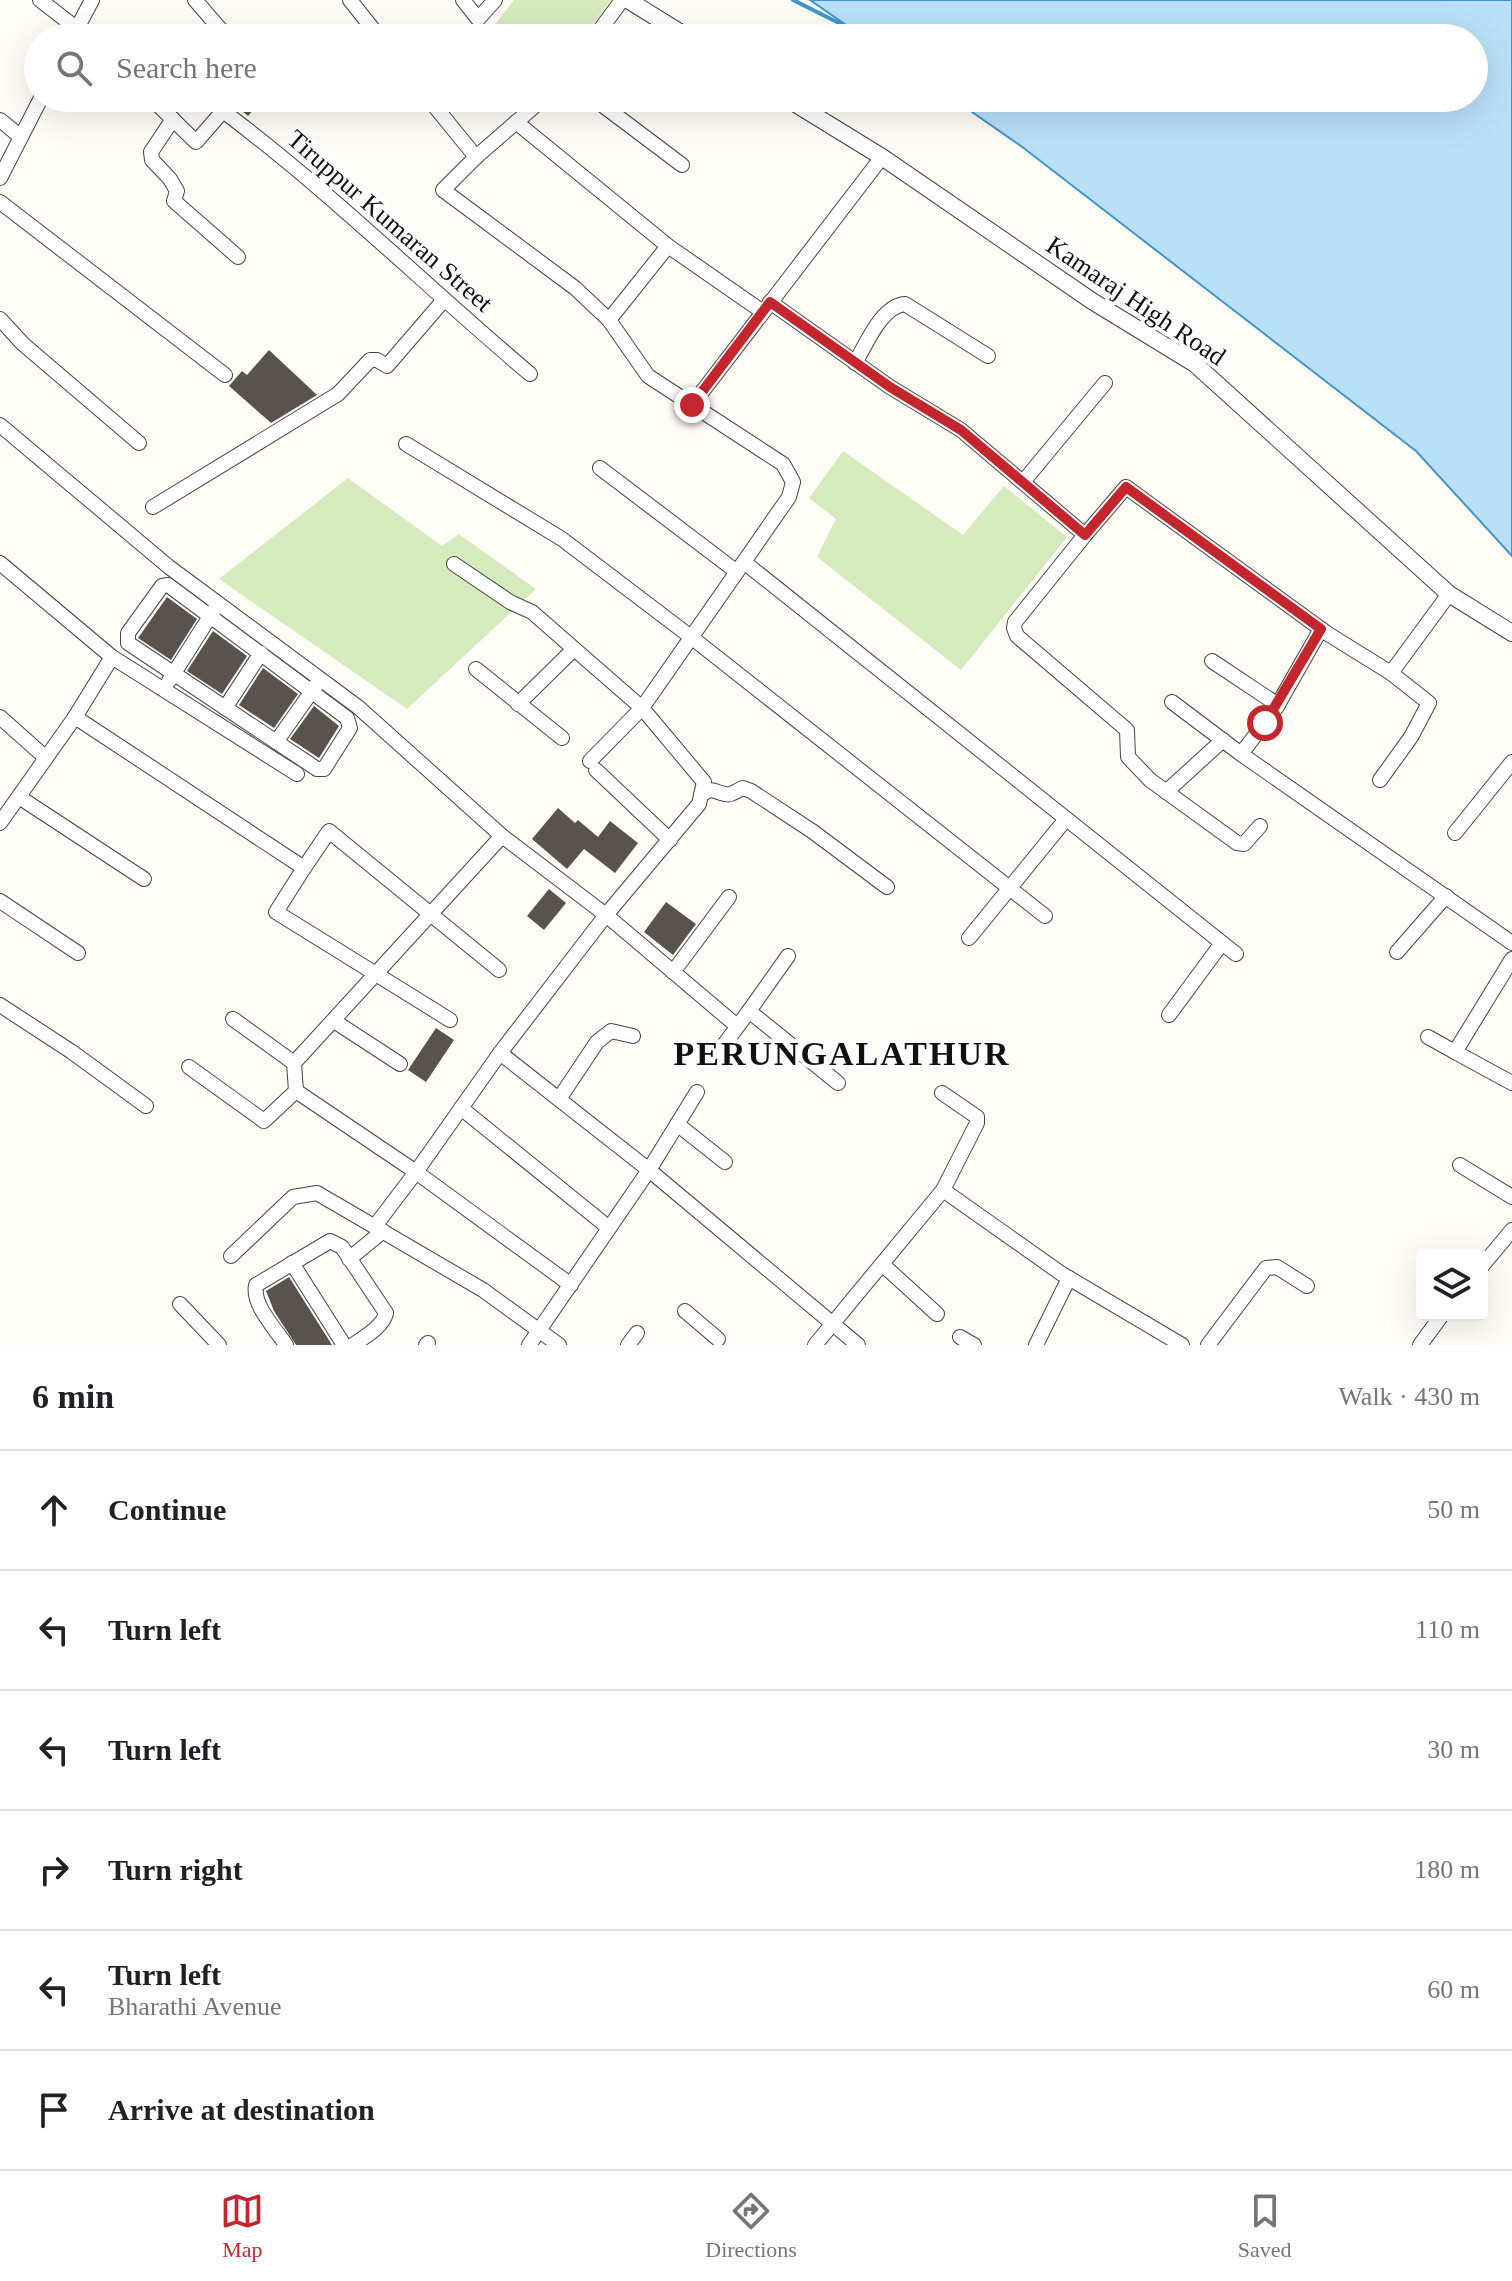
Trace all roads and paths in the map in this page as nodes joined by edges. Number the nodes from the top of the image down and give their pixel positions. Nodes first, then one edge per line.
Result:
1 (40, 0) edge
2 (92, 0) edge
3 (195, 0) edge
4 (350, 0) edge
5 (463, 0) edge
6 (494, 0) edge
7 (625, 0) edge
8 (66, 24) edge
9 (79, 24) edge
10 (216, 24) edge
11 (369, 24) edge
12 (605, 24) edge
13 (665, 24) edge
14 (34, 112) edge
15 (166, 112) edge
16 (222, 112) edge
17 (224, 112) edge
18 (439, 112) edge
19 (528, 112) edge
20 (612, 112) edge
21 (809, 112) edge
22 (173, 119) junction
23 (0, 120) edge
24 (516, 122) junction
25 (21, 137) junction
26 (476, 157) junction
27 (882, 157) junction
28 (682, 165) dead end
29 (0, 178) edge
30 (0, 202) edge
31 (668, 246) junction
32 (238, 257) dead end
33 (443, 301) junction
34 (766, 307) junction
35 (0, 319) edge
36 (609, 320) junction
37 (988, 356) dead end
38 (855, 363) junction
39 (530, 374) dead end
40 (225, 375) dead end
41 (1105, 383) dead end
42 (692, 405) junction
43 (0, 425) edge
44 (139, 443) dead end
45 (406, 444) dead end
46 (600, 468) dead end
47 (1023, 482) junction
48 (153, 507) dead end
49 (1085, 535) junction
50 (0, 563) edge
51 (454, 564) dead end
52 (740, 567) junction
53 (1449, 594) junction
54 (215, 610) junction
55 (1321, 629) junction
56 (1512, 633) edge
57 (691, 637) junction
58 (573, 650) junction
59 (261, 653) junction
60 (112, 657) junction
61 (1212, 661) dead end
62 (476, 669) dead end
63 (1391, 673) junction
64 (173, 674) junction
65 (316, 685) junction
66 (164, 690) junction
67 (1172, 702) dead end
68 (518, 704) junction
69 (1278, 705) junction
70 (225, 708) junction
71 (642, 708) junction
72 (0, 717) edge
73 (75, 717) junction
74 (562, 738) dead end
75 (1223, 740) junction
76 (276, 742) junction
77 (1241, 754) junction
78 (46, 758) junction
79 (1512, 762) edge
80 (297, 774) dead end
81 (1380, 780) dead end
82 (1166, 792) junction
83 (701, 795) junction
84 (19, 797) junction
85 (1066, 819) junction
86 (0, 823) edge
87 (1260, 826) dead end
88 (1455, 833) dead end
89 (502, 836) junction
90 (670, 840) junction
91 (304, 868) junction
92 (144, 879) dead end
93 (887, 887) dead end
94 (1008, 887) junction
95 (1446, 896) junction
96 (729, 897) dead end
97 (0, 901) edge
98 (432, 915) junction
99 (606, 915) junction
100 (1045, 916) dead end
101 (969, 938) dead end
102 (1222, 943) junction
103 (1512, 943) edge
104 (1397, 952) dead end
105 (78, 953) dead end
106 (1236, 954) dead end
107 (788, 956) dead end
108 (1512, 959) edge
109 (499, 970) dead end
110 (673, 972) junction
111 (377, 975) junction
112 (1506, 980) edge
113 (0, 1005) edge
114 (749, 1011) junction
115 (1169, 1015) dead end
116 (233, 1019) dead end
117 (450, 1020) dead end
118 (334, 1021) junction
119 (737, 1026) junction
120 (633, 1036) dead end
121 (1428, 1037) dead end
122 (1455, 1052) junction
123 (500, 1053) junction
124 (712, 1061) dead end
125 (294, 1063) junction
126 (400, 1064) dead end
127 (189, 1067) dead end
128 (838, 1083) dead end
129 (1512, 1083) edge
130 (296, 1091) junction
131 (697, 1092) dead end
132 (942, 1093) dead end
133 (559, 1099) junction
134 (146, 1106) dead end
135 (461, 1108) junction
136 (677, 1124) junction
137 (725, 1162) dead end
138 (1460, 1165) dead end
139 (649, 1170) junction
140 (416, 1172) junction
141 (943, 1190) junction
142 (1512, 1197) edge
143 (379, 1228) junction
144 (609, 1228) junction
145 (1512, 1230) edge
146 (231, 1256) dead end
147 (349, 1259) junction
148 (1488, 1259) edge
149 (292, 1263) junction
150 (882, 1264) junction
151 (1069, 1278) junction
152 (571, 1285) junction
153 (1307, 1286) dead end
154 (180, 1304) dead end
155 (685, 1311) dead end
156 (937, 1314) dead end
157 (1438, 1321) edge
158 (832, 1325) junction
159 (540, 1329) junction
160 (637, 1333) dead end
161 (960, 1337) dead end
162 (719, 1343) edge
163 (219, 1345) edge
164 (286, 1345) edge
165 (344, 1345) edge
166 (353, 1345) edge
167 (529, 1345) edge
168 (559, 1345) edge
169 (628, 1345) edge
170 (815, 1345) edge
171 (858, 1345) edge
172 (974, 1345) edge
173 (1036, 1345) edge
174 (1182, 1345) edge
175 (1208, 1345) edge
176 (1420, 1345) edge

1 - 8 street
2 - 9 street
3 - 10 street
4 - 11 street
5 - 6 street
7 - 12 street
7 - 13 street
14 - 25 street
15 - 22 street, Tiruppur Kumaran Street
16 - 22 street, Tiruppur Kumaran Street
17 - 33 street, Tiruppur Kumaran Street
18 - 26 street
19 - 24 street
20 - 28 street
21 - 27 street, Kamaraj High Road
22 - 32 street
23 - 25 street
24 - 26 street
24 - 31 street
25 - 29 street
26 - 36 street
27 - 34 street
27 - 53 street, Kamaraj High Road
30 - 40 street
31 - 34 street
31 - 36 street
33 - 39 street, Tiruppur Kumaran Street
33 - 48 street
34 - 38 street
34 - 42 street
35 - 44 street
36 - 42 street
37 - 38 street
38 - 47 street
41 - 47 street
42 - 52 street
43 - 54 street
45 - 57 street
46 - 52 street
47 - 49 street
49 - 55 street
49 - 82 street
50 - 60 street
51 - 58 street
52 - 57 street
52 - 85 street
53 - 56 street, Kamaraj High Road
53 - 63 street
54 - 59 street
54 - 64 street
54 - 64 street
54 - 65 street
55 - 63 street
55 - 69 street
57 - 71 street
57 - 94 street
58 - 68 street
58 - 71 street
59 - 65 street
59 - 70 street
60 - 66 street
60 - 73 street
61 - 69 street
62 - 68 street
63 - 81 street
64 - 66 street
64 - 70 street
65 - 76 street
65 - 76 street
65 - 89 street
66 - 80 street
67 - 75 street
68 - 74 street
69 - 77 street
70 - 76 street
71 - 83 street
71 - 90 street
72 - 78 street
73 - 78 street
73 - 91 street
75 - 77 street
75 - 82 street
77 - 95 street
78 - 84 street
79 - 88 street
82 - 87 street
83 - 90 street
83 - 93 street
84 - 86 street
84 - 92 street
85 - 94 street
85 - 102 street
89 - 98 street
89 - 99 street
90 - 99 street
91 - 98 street
91 - 111 street
94 - 100 street
94 - 101 street
95 - 103 street
95 - 104 street
96 - 110 street
97 - 105 street
98 - 109 street
98 - 111 street
99 - 110 street
99 - 123 street
102 - 106 street
102 - 115 street
107 - 114 street
108 - 112 street
110 - 119 street
111 - 117 street
111 - 118 street
112 - 122 street
113 - 134 street
114 - 119 street
114 - 128 street
116 - 125 street
118 - 125 street
118 - 126 street
119 - 124 street
120 - 133 street
121 - 122 street
122 - 129 street
123 - 133 street
123 - 135 street
125 - 130 street
127 - 130 street
130 - 140 street
131 - 136 street
132 - 141 street
133 - 139 street
135 - 140 street
135 - 144 street
136 - 137 street
136 - 139 street
138 - 142 street
139 - 144 street
139 - 158 street
140 - 143 street
140 - 152 street
141 - 150 street
141 - 151 street
143 - 146 street
143 - 147 street
143 - 159 street
144 - 152 street
145 - 148 street
147 - 149 street
147 - 166 street
149 - 164 street
149 - 165 street
150 - 156 street
150 - 158 street
151 - 173 street
151 - 174 street
152 - 159 street
153 - 175 street
154 - 163 street
155 - 162 street
157 - 176 street
158 - 170 street
158 - 171 street
159 - 167 street
159 - 168 street
160 - 169 street
161 - 172 street

